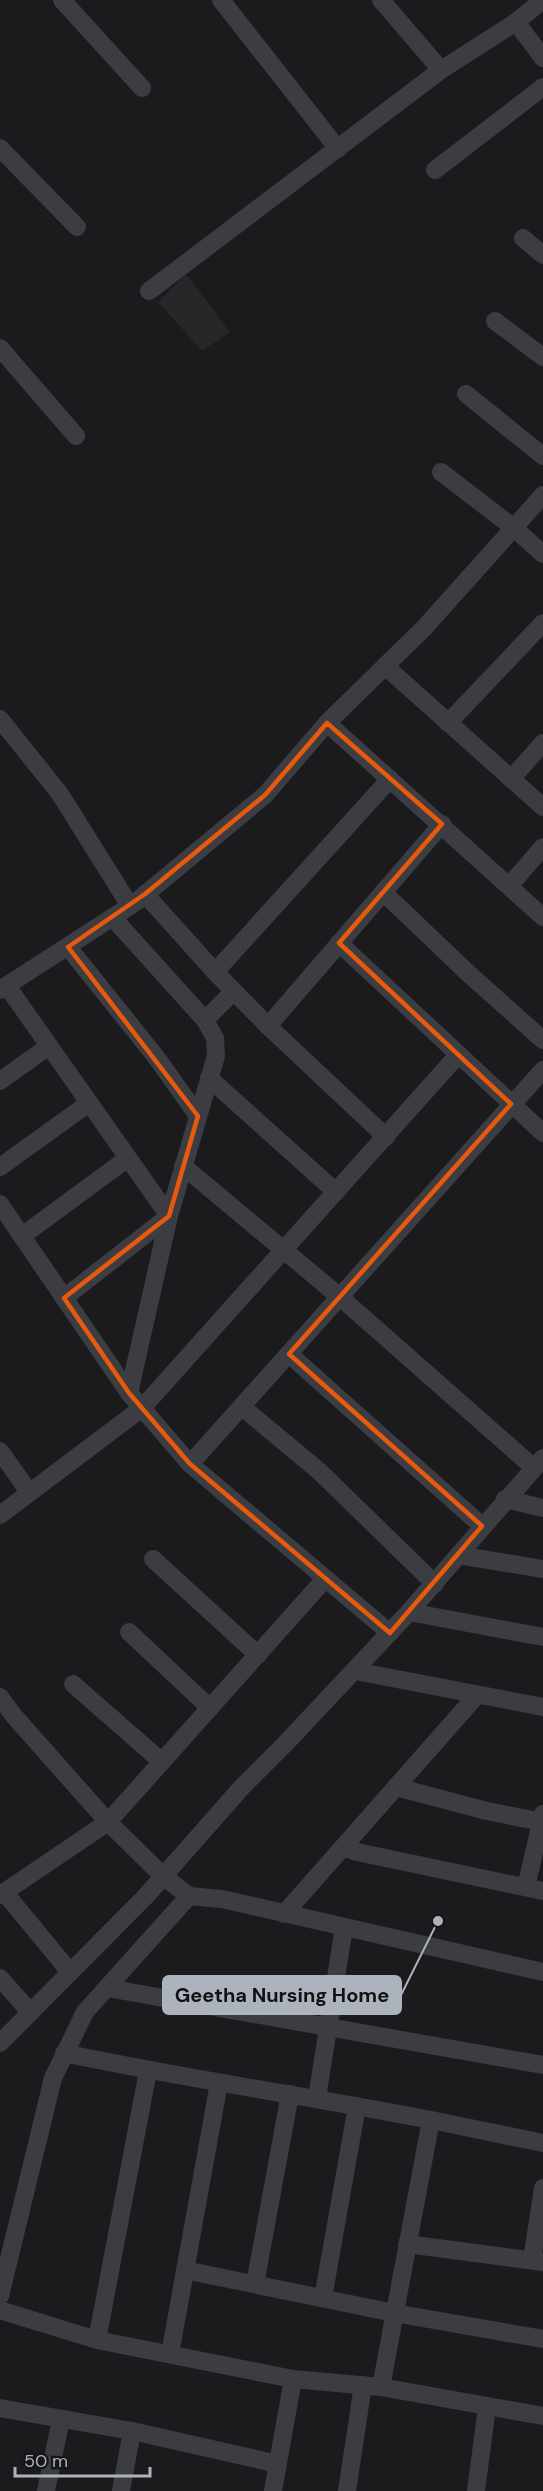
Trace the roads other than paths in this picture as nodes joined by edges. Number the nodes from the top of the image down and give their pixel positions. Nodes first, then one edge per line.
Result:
1 (62, 0) edge
2 (220, 0) edge
3 (381, 0) edge
4 (543, 0) edge
5 (516, 21) junction
6 (543, 58) edge
7 (441, 70) junction
8 (543, 87) edge
9 (142, 88) dead end
10 (0, 148) edge
11 (338, 149) junction
12 (435, 170) dead end
13 (77, 227) dead end
14 (523, 238) dead end
15 (543, 255) edge
16 (149, 291) dead end
17 (495, 321) dead end
18 (0, 348) edge
19 (543, 357) edge
20 (466, 394) dead end
21 (76, 436) dead end
22 (543, 456) edge
23 (441, 472) dead end
24 (543, 495) edge
25 (514, 528) junction
26 (543, 554) edge
27 (543, 623) edge
28 (385, 666) junction
29 (0, 718) edge
30 (327, 723) junction
31 (448, 723) junction
32 (543, 743) edge
33 (390, 779) junction
34 (511, 779) junction
35 (543, 807) edge
36 (442, 825) junction
37 (543, 847) edge
38 (509, 886) junction
39 (383, 892) junction
40 (145, 894) junction
41 (130, 906) junction
42 (543, 917) edge
43 (113, 918) junction
44 (339, 943) junction
45 (68, 947) junction
46 (215, 972) junction
47 (4, 988) edge
48 (234, 991) junction
49 (205, 1020) junction
50 (268, 1026) junction
51 (543, 1040) edge
52 (49, 1046) junction
53 (458, 1055) junction
54 (543, 1070) edge
55 (209, 1078) junction
56 (0, 1081) edge
57 (90, 1103) junction
58 (511, 1104) junction
59 (198, 1116) junction
60 (543, 1133) edge
61 (386, 1137) junction
62 (128, 1158) junction
63 (183, 1166) junction
64 (0, 1167) edge
65 (336, 1192) junction
66 (0, 1204) edge
67 (169, 1216) junction
68 (22, 1236) junction
69 (284, 1250) junction
70 (340, 1297) junction
71 (64, 1298) junction
72 (289, 1354) junction
73 (129, 1393) junction
74 (242, 1407) junction
75 (142, 1408) junction
76 (0, 1450) edge
77 (538, 1463) edge
78 (190, 1464) junction
79 (29, 1492) junction
80 (505, 1499) junction
81 (543, 1508) edge
82 (0, 1515) edge
83 (482, 1526) junction
84 (458, 1555) junction
85 (153, 1559) dead end
86 (543, 1569) edge
87 (325, 1579) junction
88 (435, 1584) junction
89 (409, 1612) junction
90 (129, 1632) dead end
91 (390, 1633) junction
92 (543, 1637) edge
93 (258, 1654) junction
94 (355, 1671) junction
95 (73, 1684) dead end
96 (477, 1695) junction
97 (0, 1697) edge
98 (543, 1707) edge
99 (210, 1708) junction
100 (7, 1721) edge
101 (162, 1762) junction
102 (396, 1787) junction
103 (542, 1818) edge
104 (108, 1822) junction
105 (344, 1847) junction
106 (163, 1875) junction
107 (535, 1889) edge
108 (2, 1893) edge
109 (189, 1896) junction
110 (284, 1914) junction
111 (344, 1927) junction
112 (70, 1972) junction
113 (543, 1972) edge
114 (0, 1978) edge
115 (107, 1988) junction
116 (30, 2012) junction
117 (330, 2029) junction
118 (0, 2043) edge
119 (64, 2053) junction
120 (543, 2065) edge
121 (148, 2071) junction
122 (219, 2083) junction
123 (290, 2094) junction
124 (317, 2098) junction
125 (357, 2106) junction
126 (431, 2121) junction
127 (543, 2143) edge
128 (543, 2188) edge
129 (407, 2244) junction
130 (537, 2261) edge
131 (185, 2270) junction
132 (255, 2284) junction
133 (0, 2296) edge
134 (323, 2298) junction
135 (0, 2310) edge
136 (394, 2313) junction
137 (543, 2339) edge
138 (97, 2340) junction
139 (170, 2354) junction
140 (293, 2379) junction
141 (372, 2386) junction
142 (487, 2407) junction
143 (0, 2408) edge
144 (543, 2416) edge
145 (61, 2419) junction
146 (132, 2431) junction
147 (278, 2464) junction
148 (46, 2491) edge
149 (121, 2491) edge
150 (273, 2491) edge
151 (347, 2491) edge
152 (476, 2491) edge

1 - 9 street
2 - 11 street
3 - 7 street
4 - 5 street
5 - 6 street
5 - 7 street
7 - 11 street
8 - 12 street
10 - 13 street
11 - 16 street
14 - 15 street
17 - 19 street
18 - 21 street
20 - 22 street
23 - 25 street
24 - 25 street
25 - 26 street
25 - 28 street
27 - 31 street
28 - 30 street
28 - 31 street
29 - 41 street
30 - 33 street
30 - 40 street
31 - 34 street
32 - 34 street
33 - 36 street
33 - 46 street
34 - 35 street
36 - 38 street
36 - 39 street
37 - 38 street
38 - 42 street
39 - 44 street
39 - 51 street
40 - 41 street
40 - 46 street
41 - 43 street
43 - 45 street
43 - 49 street
44 - 50 street
44 - 53 street
45 - 47 street
45 - 59 street
46 - 48 street
47 - 52 street
48 - 49 street
48 - 50 street
49 - 55 street
50 - 61 street
52 - 56 street
52 - 57 street
53 - 58 street
53 - 61 street
54 - 58 street
55 - 59 street
55 - 65 street
57 - 62 street
57 - 64 street
58 - 60 street
58 - 70 street
59 - 63 street
61 - 65 street
62 - 67 street
62 - 68 street
63 - 67 street
63 - 69 street
65 - 69 street
66 - 68 street
67 - 71 street
67 - 73 street
68 - 71 street
69 - 70 street
69 - 75 street
70 - 72 street
70 - 77 street
71 - 73 street
72 - 74 street
72 - 83 street
73 - 75 street
74 - 78 street
74 - 88 street
75 - 78 street
75 - 79 street
76 - 79 street
77 - 80 street
78 - 87 street
79 - 82 street
80 - 81 street
80 - 83 street
83 - 84 street
84 - 86 street
84 - 88 street
85 - 93 street
87 - 91 street
87 - 93 street
88 - 89 street
89 - 91 street
89 - 92 street
90 - 99 street
91 - 94 street
93 - 99 street
94 - 96 street
94 - 106 street
95 - 101 street
96 - 98 street
96 - 102 street
97 - 100 street
99 - 101 street
100 - 104 street
101 - 104 street
102 - 103 street
102 - 105 street
103 - 107 street
104 - 106 street
104 - 108 street
105 - 107 street
105 - 110 street
106 - 109 street
106 - 112 street
108 - 112 street
109 - 110 street
109 - 115 street
110 - 111 street
111 - 113 street
111 - 117 street
112 - 116 street
114 - 116 street
115 - 117 street
115 - 119 street
116 - 118 street
117 - 120 street
117 - 124 street
119 - 121 street
119 - 133 street
121 - 122 street
121 - 138 street
122 - 123 street
122 - 131 street
123 - 124 street
123 - 132 street
124 - 125 street
125 - 126 street
125 - 134 street
126 - 127 street
126 - 129 street
128 - 130 street
129 - 130 street
129 - 136 street
131 - 132 street
131 - 139 street
132 - 134 street
134 - 136 street
135 - 138 street
136 - 137 street
136 - 141 street
138 - 139 street
139 - 140 street
140 - 141 street
140 - 147 street
141 - 142 street
141 - 151 street
142 - 144 street
142 - 152 street
143 - 145 street
145 - 146 street
145 - 148 street
146 - 147 street
146 - 149 street
147 - 150 street

